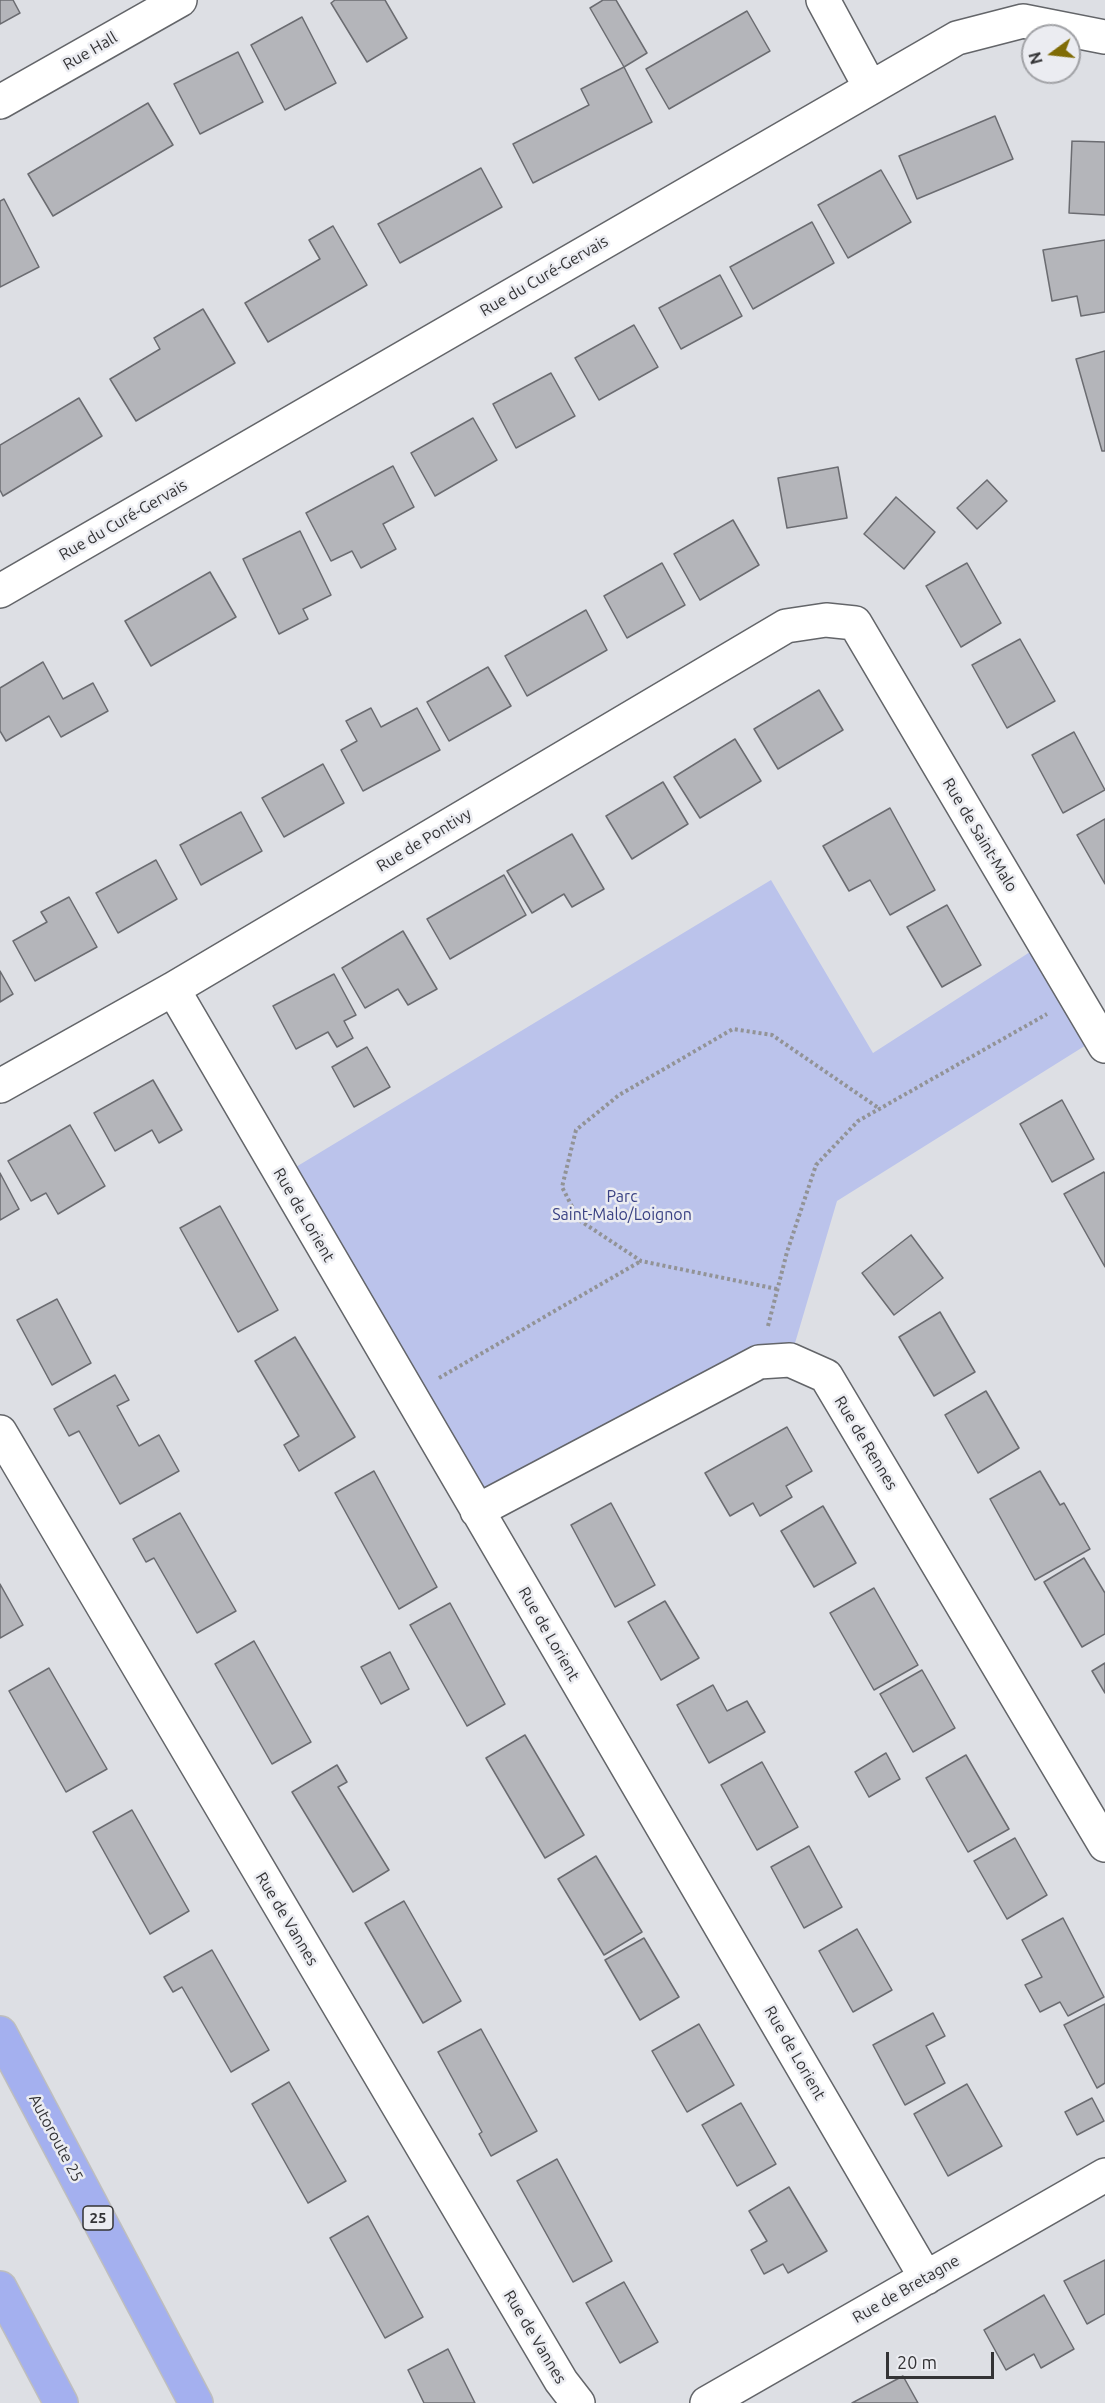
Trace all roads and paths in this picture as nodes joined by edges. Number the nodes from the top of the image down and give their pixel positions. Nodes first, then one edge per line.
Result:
1 (180, 0) edge
2 (823, 0) edge
3 (1105, 37) edge
4 (870, 87) junction
5 (0, 102) edge
6 (0, 591) edge
7 (855, 623) joint
8 (173, 989) junction
9 (1076, 998) junction
10 (1105, 1046) edge
11 (0, 1086) edge
12 (880, 1109) junction
13 (641, 1261) junction
14 (777, 1289) junction
15 (759, 1362) junction
16 (410, 1395) junction
17 (0, 1432) edge
18 (477, 1511) junction
19 (1105, 1845) edge
20 (0, 2033) edge
21 (1105, 2175) edge
22 (926, 2278) junction
23 (0, 2288) edge
24 (61, 2403) edge
25 (196, 2403) edge
26 (578, 2403) edge
27 (707, 2403) edge

1 - 5 street, Rue Hall
2 - 4 street
3 - 4 street, Rue du Curé-Gervais
4 - 6 street, Rue du Curé-Gervais
7 - 8 street, Rue de Pontivy
7 - 9 street, Rue de Saint-Malo
8 - 11 street, Rue de Pontivy
8 - 16 street, Rue de Lorient
9 - 10 street, Rue de Saint-Malo
9 - 12 path
12 - 13 path
12 - 14 path
13 - 14 path
13 - 16 path
14 - 15 path
15 - 18 street, Rue de Rennes
15 - 19 street, Rue de Rennes
16 - 18 street, Rue de Lorient
17 - 26 street, Rue de Vannes
18 - 22 street, Rue de Lorient
20 - 25 highway, Autoroute 25 / 25
21 - 22 street, Rue de Bretagne
22 - 27 street, Rue de Bretagne
23 - 24 highway

